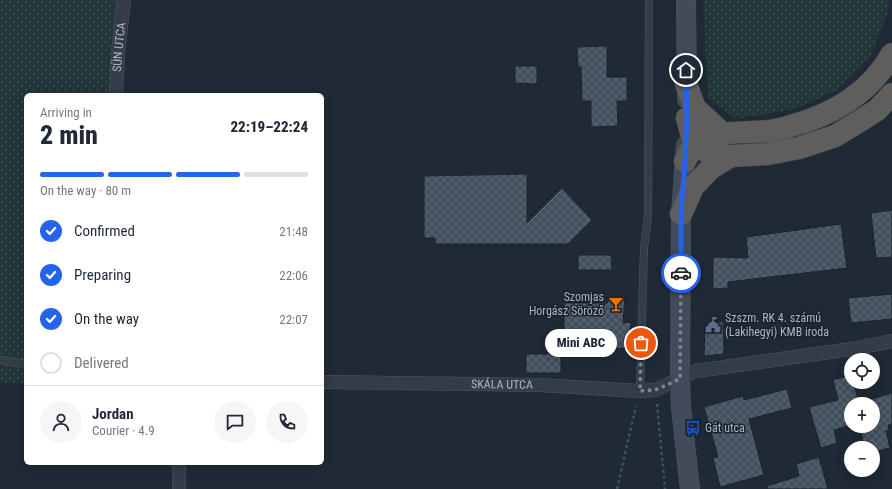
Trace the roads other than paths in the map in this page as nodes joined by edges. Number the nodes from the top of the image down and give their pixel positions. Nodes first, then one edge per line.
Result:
1 (124, 0) edge
2 (649, 0) edge
3 (686, 0) edge
4 (892, 54) edge
5 (686, 84) junction
6 (116, 93) edge
7 (892, 94) edge
8 (687, 118) joint
9 (724, 134) junction
10 (690, 153) junction
11 (731, 156) junction
12 (681, 214) junction
13 (892, 341) edge
14 (0, 360) edge
15 (24, 364) edge
16 (680, 379) junction
17 (324, 382) edge
18 (640, 391) junction
19 (179, 465) edge
20 (179, 489) edge
21 (690, 489) edge

1 - 6 street, SÜN UTCA
2 - 18 lane
3 - 5 main road
4 - 9 highway
5 - 8 main road
5 - 9 highway
7 - 11 highway
8 - 10 highway
9 - 10 highway
10 - 11 highway
10 - 12 main road
11 - 12 highway
12 - 16 main road
13 - 16 street
14 - 15 lane
16 - 18 street, SKÁLA UTCA
16 - 21 main road
17 - 18 street, SKÁLA UTCA
19 - 20 street

